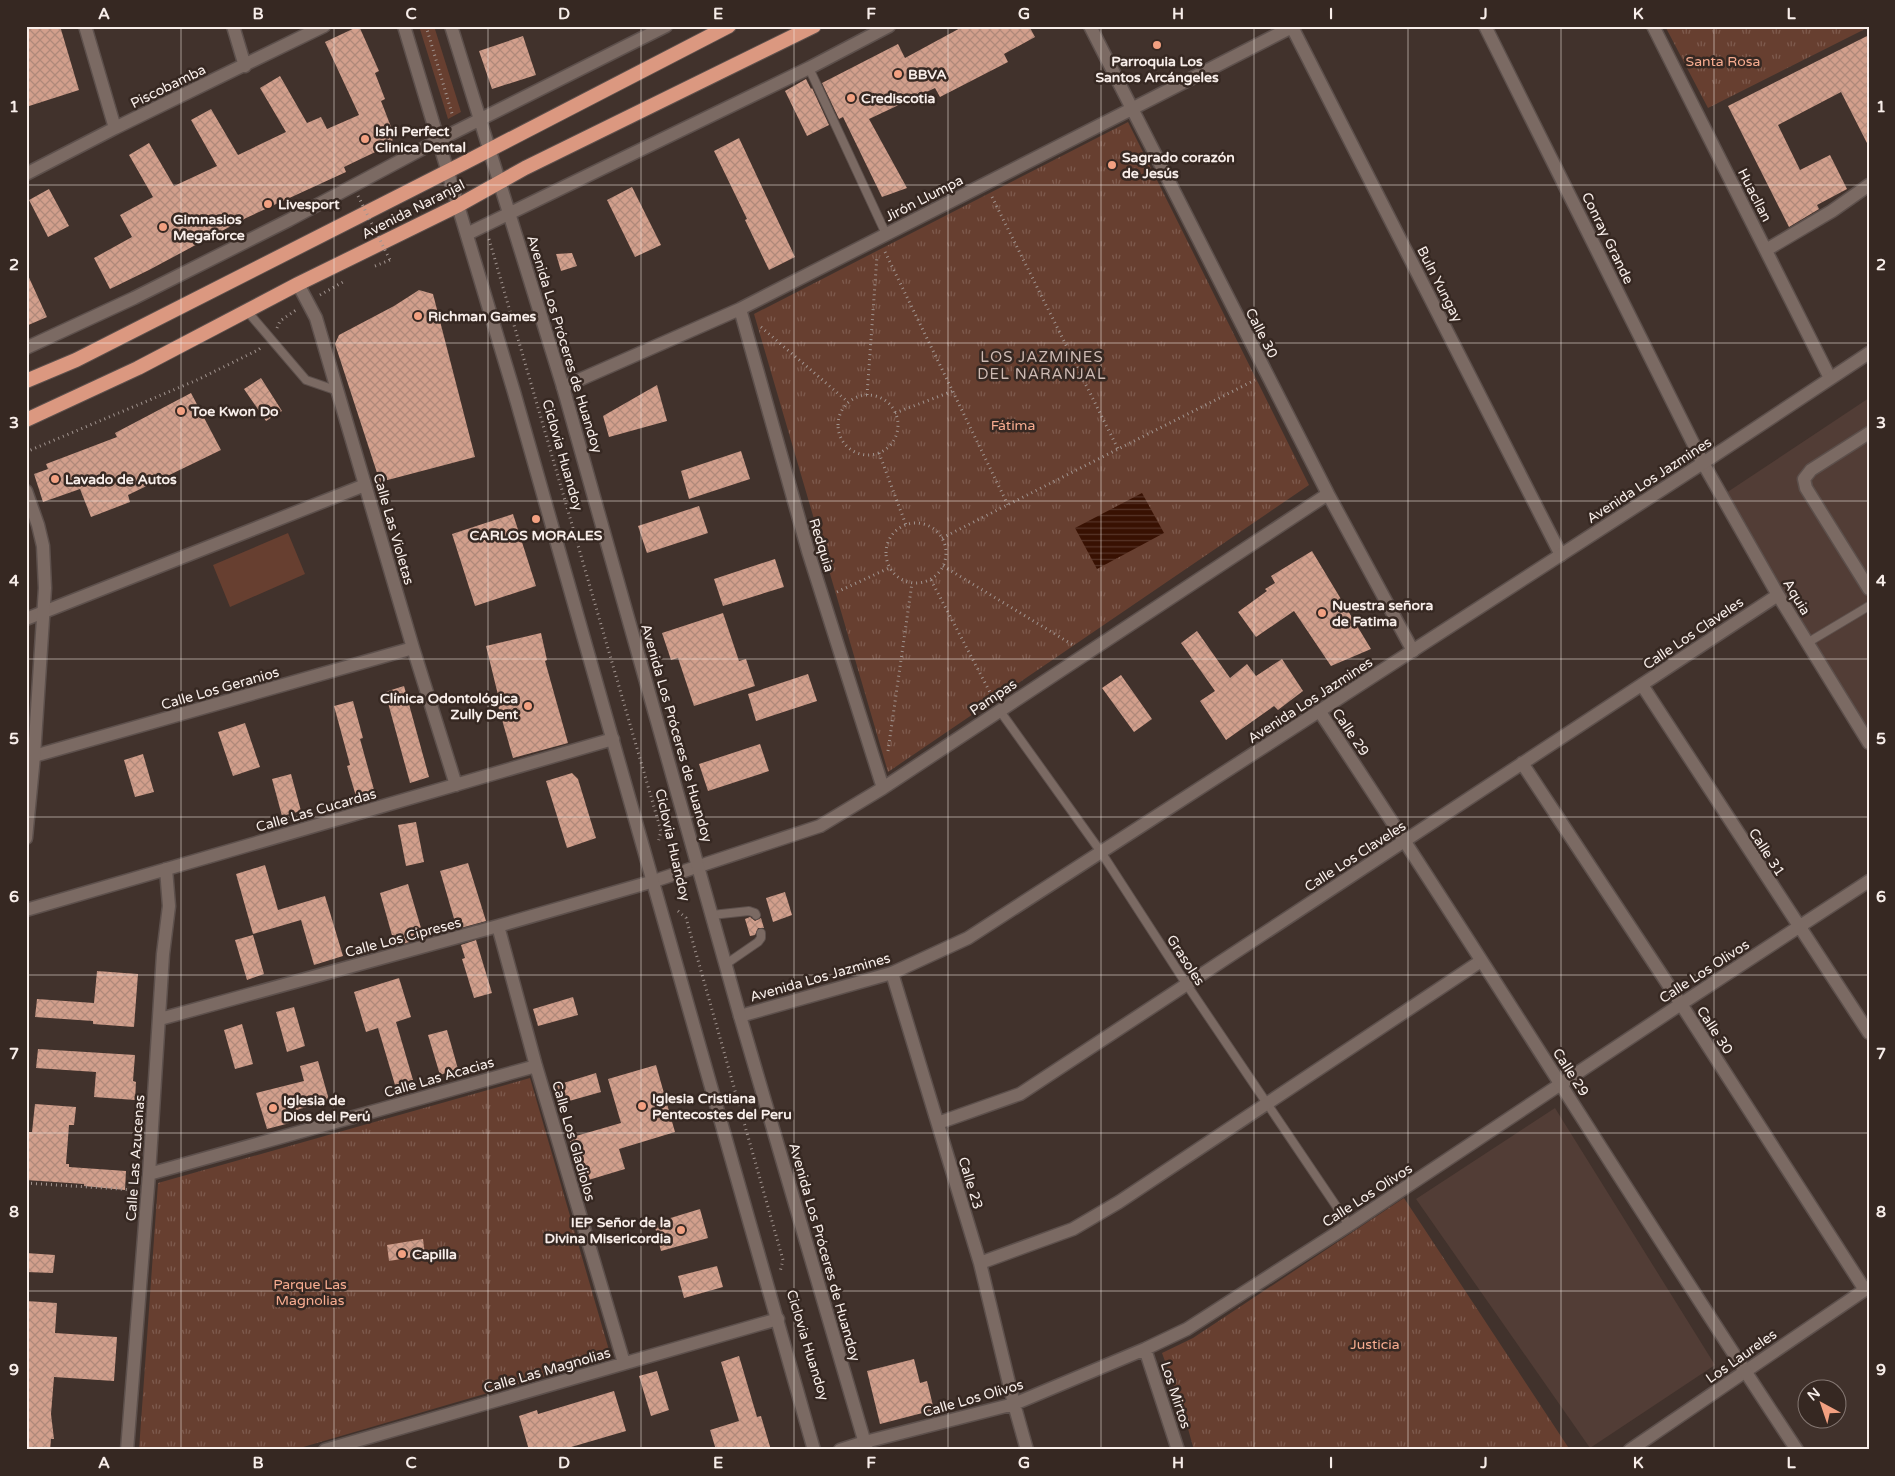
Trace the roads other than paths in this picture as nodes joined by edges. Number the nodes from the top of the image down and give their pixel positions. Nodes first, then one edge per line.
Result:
1 (85, 26) edge
2 (233, 26) edge
3 (324, 26) edge
4 (404, 26) edge
5 (451, 26) edge
6 (666, 26) edge
7 (729, 26) edge
8 (814, 26) edge
9 (889, 26) edge
10 (1090, 26) edge
11 (1485, 26) edge
12 (1654, 26) edge
13 (1293, 27) edge
14 (245, 66) junction
15 (809, 68) junction
16 (1131, 108) junction
17 (480, 119) junction
18 (115, 128) junction
19 (439, 140) junction
20 (489, 151) junction
21 (448, 172) junction
22 (26, 174) edge
23 (499, 182) junction
24 (1869, 185) edge
25 (459, 205) junction
26 (509, 214) junction
27 (467, 234) junction
28 (882, 236) junction
29 (1766, 250) junction
30 (298, 284) junction
31 (740, 309) junction
32 (247, 311) junction
33 (26, 348) edge
34 (1869, 353) edge
35 (1830, 378) junction
36 (26, 381) edge
37 (563, 387) junction
38 (338, 391) junction
39 (26, 420) edge
40 (1869, 433) edge
41 (1703, 463) junction
42 (365, 485) junction
43 (26, 491) edge
44 (1328, 494) junction
45 (1561, 555) junction
46 (1869, 589) edge
47 (1778, 595) junction
48 (1869, 606) edge
49 (43, 613) junction
50 (26, 619) edge
51 (1807, 642) junction
52 (413, 648) junction
53 (1412, 650) junction
54 (1642, 685) junction
55 (1000, 711) junction
56 (1320, 712) junction
57 (614, 739) junction
58 (1869, 743) edge
59 (34, 756) junction
60 (1522, 763) junction
61 (456, 785) junction
62 (883, 788) junction
63 (26, 838) edge
64 (1406, 841) junction
65 (1101, 852) junction
66 (699, 865) junction
67 (166, 869) junction
68 (654, 881) junction
69 (1869, 881) edge
70 (26, 910) edge
71 (712, 915) junction
72 (756, 915) dead end
73 (498, 926) junction
74 (1798, 927) junction
75 (761, 933) dead end
76 (1481, 961) junction
77 (726, 964) junction
78 (892, 973) junction
79 (1186, 985) junction
80 (1681, 1004) junction
81 (740, 1016) junction
82 (160, 1019) junction
83 (1869, 1033) edge
84 (536, 1066) junction
85 (1561, 1084) junction
86 (1268, 1103) junction
87 (938, 1124) junction
88 (149, 1174) junction
89 (1349, 1225) junction
90 (980, 1263) junction
91 (1867, 1288) edge
92 (778, 1319) junction
93 (1145, 1349) junction
94 (624, 1364) junction
95 (1745, 1372) junction
96 (1014, 1404) junction
97 (351, 1446) edge
98 (866, 1446) edge
99 (128, 1450) edge
100 (325, 1450) edge
101 (814, 1450) edge
102 (840, 1450) edge
103 (1027, 1450) edge
104 (1178, 1450) edge
105 (1630, 1450) edge
106 (1797, 1450) edge

1 - 18 street
2 - 14 street
3 - 14 street, Piscobamba
4 - 19 street
5 - 17 street, Avenida Los Próceres de Huandoy
6 - 17 street
7 - 20 highway, Avenida Naranjal
8 - 23 highway, Avenida Naranjal
9 - 15 street
10 - 16 street, Calle 30
11 - 41 street, Conray Grande
12 - 29 street, Huacllan
13 - 16 street, Jirón Llumpa
13 - 45 street, Buln Yungay
14 - 18 street, Piscobamba
15 - 26 street
15 - 28 lane
16 - 28 street, Jirón Llumpa
16 - 44 street, Calle 30
17 - 19 street
17 - 20 street, Avenida Los Próceres de Huandoy
18 - 22 street, Piscobamba
19 - 21 street
19 - 33 street
20 - 21 highway, Avenida Naranjal
20 - 23 street, Avenida Los Próceres de Huandoy
21 - 25 street
21 - 36 highway, Avenida Naranjal
23 - 25 highway, Avenida Naranjal
23 - 26 street, Avenida Los Próceres de Huandoy
24 - 29 street
25 - 27 street
25 - 30 highway, Avenida Naranjal
26 - 27 street
26 - 37 street, Avenida Los Próceres de Huandoy
27 - 57 street
28 - 31 street, Jirón Llumpa
29 - 35 street, Huacllan
30 - 32 highway, Avenida Naranjal
30 - 38 street, Calle Las Violetas
31 - 37 street, Jirón Llumpa
31 - 62 street, Redquia
32 - 38 lane
32 - 39 highway, Avenida Naranjal
34 - 35 street, Avenida Los Jazmines
35 - 41 street, Avenida Los Jazmines
37 - 66 street, Avenida Los Próceres de Huandoy
38 - 42 street, Calle Las Violetas
40 - 46 street
41 - 45 street, Avenida Los Jazmines
41 - 47 street, Aquia
42 - 49 street
42 - 52 street, Calle Las Violetas
43 - 49 street
44 - 53 street, Calle 30
44 - 55 street, Pampas
45 - 53 street, Avenida Los Jazmines
47 - 51 street, Aquia
47 - 54 street, Calle Los Claveles
48 - 51 lane
49 - 50 street
49 - 59 street
51 - 58 street, Aquia
52 - 59 street, Calle Los Geranios
52 - 61 street, Calle Las Violetas
53 - 56 street, Avenida Los Jazmines
54 - 60 street, Calle Los Claveles
54 - 74 street, Calle 31
55 - 62 street, Pampas
55 - 65 lane, Grasoles
56 - 64 street, Calle 29
56 - 65 street, Avenida Los Jazmines
57 - 61 street, Calle Las Cucardas
57 - 68 street
59 - 63 street
60 - 64 street, Calle Los Claveles
60 - 80 street, Calle 30
61 - 67 street, Calle Las Cucardas
62 - 66 street, Pampas
64 - 76 street, Calle 29
64 - 79 street, Calle Los Claveles
65 - 78 street, Avenida Los Jazmines
65 - 79 lane, Grasoles
66 - 68 street, Pampas
66 - 71 street, Avenida Los Próceres de Huandoy
67 - 70 street, Calle Las Cucardas
67 - 82 street, Calle Las Azucenas
68 - 73 street, Calle Los Cipreses
68 - 92 street
69 - 74 street, Calle Los Olivos
71 - 72 lane
71 - 77 street, Avenida Los Próceres de Huandoy
73 - 82 street, Calle Los Cipreses
73 - 84 street, Calle Los Gladiolos
74 - 80 street, Calle Los Olivos
74 - 83 street, Calle 31
75 - 77 lane
76 - 85 street, Calle 29
76 - 86 street
77 - 81 street, Avenida Los Próceres de Huandoy
78 - 81 street, Avenida Los Jazmines
78 - 87 street, Calle 23
79 - 86 lane, Grasoles
79 - 87 street, Calle Los Claveles
80 - 85 street, Calle Los Olivos
80 - 91 street, Calle 30
81 - 98 street, Avenida Los Próceres de Huandoy
82 - 88 street, Calle Las Azucenas
84 - 88 street, Calle Las Acacias
84 - 94 street, Calle Los Gladiolos
85 - 89 street, Calle Los Olivos
85 - 95 street, Calle 29
86 - 89 lane, Grasoles
86 - 90 street
87 - 90 street, Calle 23
88 - 99 street, Calle Las Azucenas
89 - 93 street, Calle Los Olivos
90 - 96 street, Calle 23
91 - 95 street, Los Laureles
92 - 94 street, Calle Las Magnolias
92 - 101 street
93 - 96 street, Calle Los Olivos
93 - 104 street, Los Mirtos
94 - 97 street, Calle Las Magnolias
95 - 105 street, Los Laureles
95 - 106 street, Calle 29
96 - 98 street, Calle Los Olivos
96 - 103 street, Calle 23
97 - 100 street, Calle Las Magnolias
98 - 102 street, Calle Los Olivos

